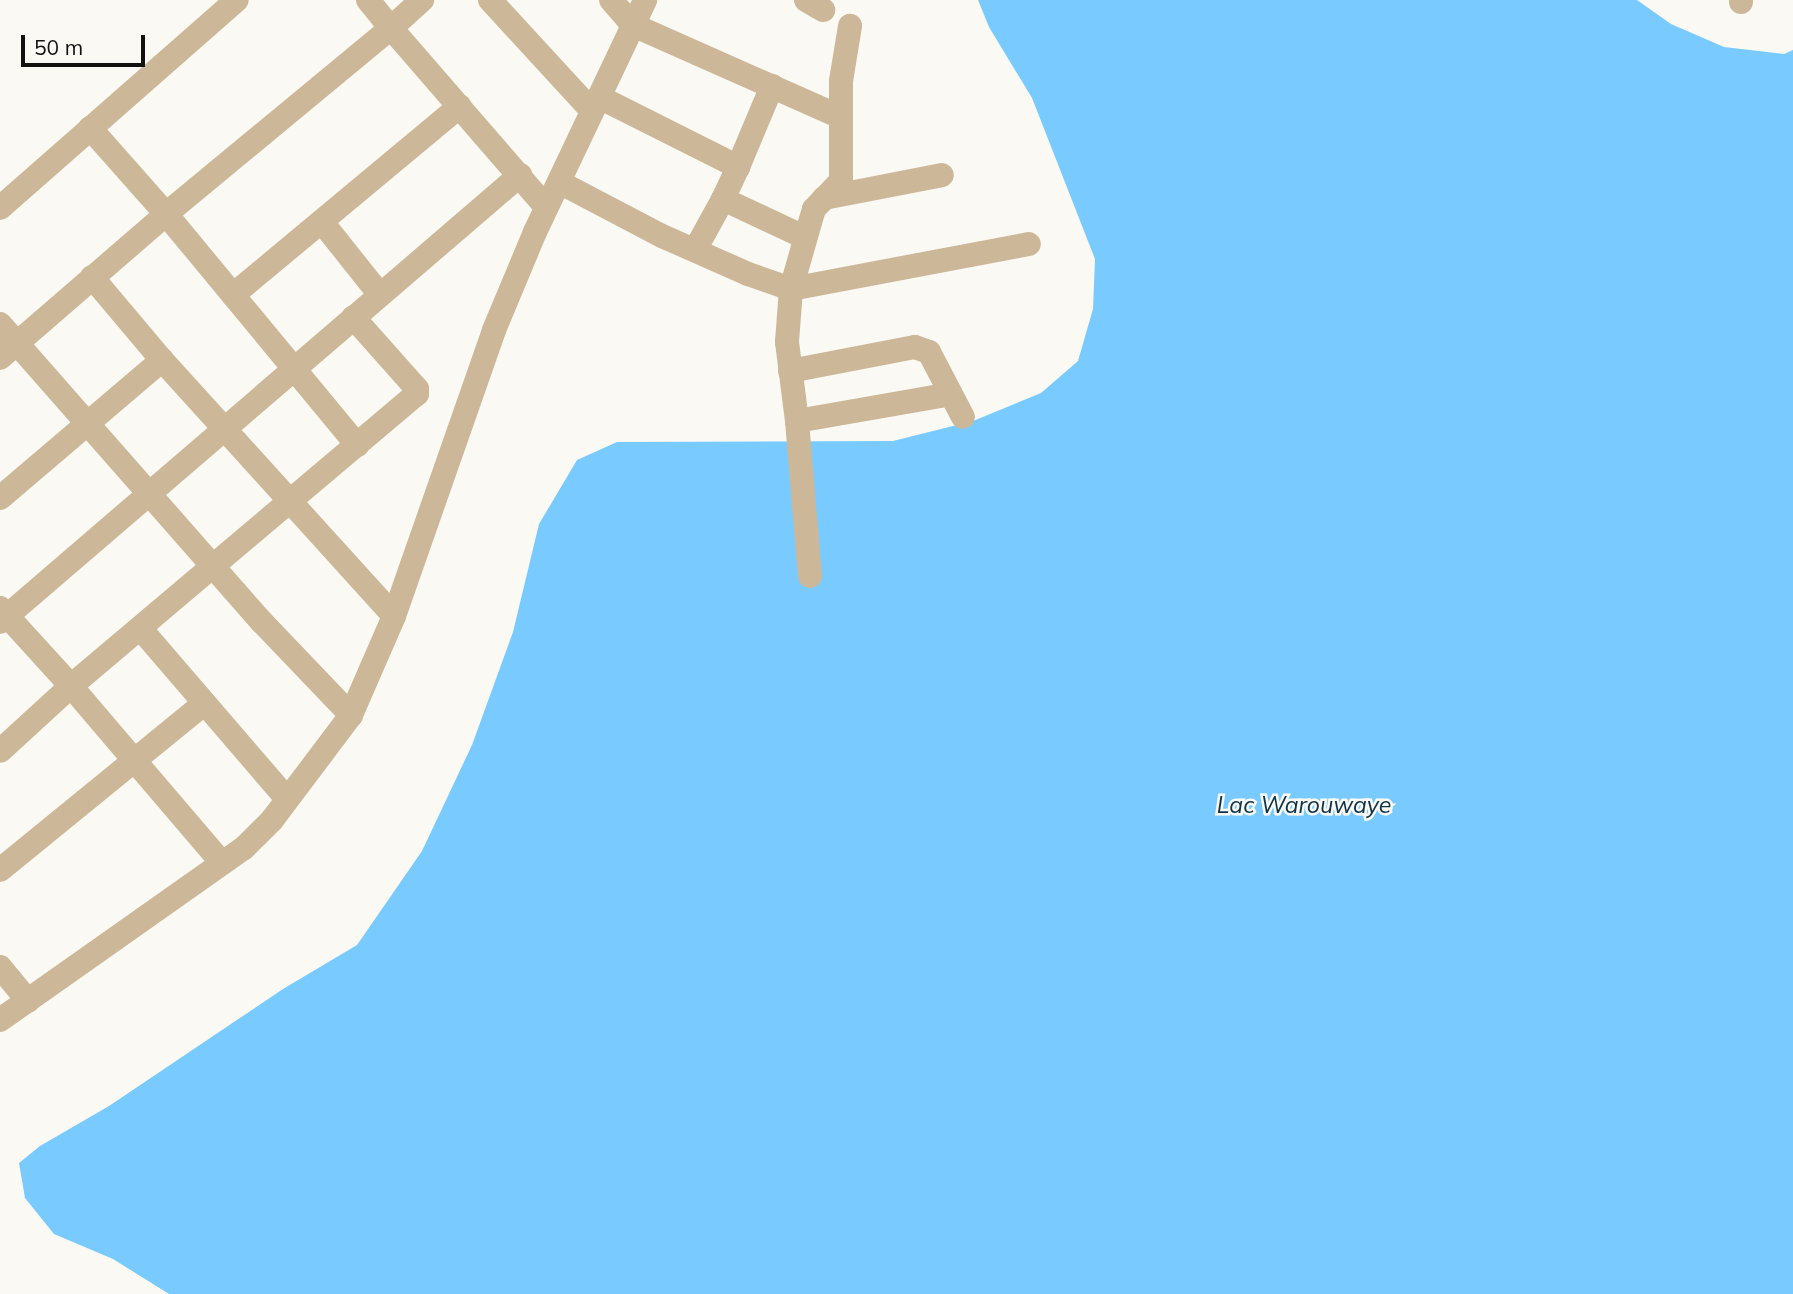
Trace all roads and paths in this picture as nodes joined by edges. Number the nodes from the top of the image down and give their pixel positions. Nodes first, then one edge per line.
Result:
1 (237, 0) edge
2 (368, 0) edge
3 (422, 0) edge
4 (489, 0) edge
5 (611, 0) edge
6 (645, 0) edge
7 (633, 25) junction
8 (850, 26) dead end
9 (391, 28) junction
10 (772, 86) junction
11 (595, 104) junction
12 (460, 106) junction
13 (841, 117) junction
14 (90, 128) junction
15 (738, 167) junction
16 (942, 175) dead end
17 (520, 176) junction
18 (558, 182) junction
19 (824, 198) junction
20 (723, 199) junction
21 (546, 207) junction
22 (0, 208) edge
23 (166, 214) junction
24 (322, 222) junction
25 (804, 237) junction
26 (1029, 244) dead end
27 (695, 250) junction
28 (92, 277) junction
29 (791, 289) junction
30 (233, 295) junction
31 (380, 295) junction
32 (353, 317) junction
33 (0, 324) edge
34 (8, 351) edge
35 (162, 360) junction
36 (294, 368) junction
37 (790, 371) junction
38 (951, 394) junction
39 (963, 417) dead end
40 (797, 421) junction
41 (88, 422) junction
42 (223, 428) junction
43 (357, 445) junction
44 (150, 493) junction
45 (0, 498) edge
46 (290, 502) junction
47 (214, 566) junction
48 (810, 576) dead end
49 (2, 615) edge
50 (394, 616) junction
51 (140, 628) junction
52 (71, 686) junction
53 (205, 703) junction
54 (351, 715) junction
55 (0, 751) edge
56 (134, 760) junction
57 (287, 799) junction
58 (222, 863) junction
59 (0, 870) edge
60 (0, 967) edge
61 (28, 1001) junction
62 (0, 1020) edge

1 - 14 street
2 - 9 street
3 - 9 street
4 - 11 street
5 - 7 street
6 - 7 street
7 - 10 street
7 - 11 street
8 - 13 street
9 - 12 street
9 - 23 street
10 - 13 street
10 - 15 street
11 - 15 street
11 - 18 street
12 - 17 street
12 - 24 street
13 - 19 street
14 - 22 street
14 - 23 street
15 - 20 street
16 - 19 street
17 - 21 street
17 - 31 street
18 - 21 street
18 - 27 street
19 - 25 street
20 - 25 street
20 - 27 street
21 - 50 street
23 - 28 street
23 - 30 street
24 - 30 street
24 - 31 street
25 - 29 street
26 - 29 street
27 - 29 street
28 - 34 street
28 - 35 street
29 - 37 street
30 - 36 street
31 - 32 street
32 - 36 street
32 - 43 street
33 - 34 street
34 - 41 street
35 - 41 street
35 - 42 street
36 - 42 street
36 - 43 street
37 - 38 street
37 - 40 street
38 - 39 street
38 - 40 street
40 - 48 street
41 - 44 street
41 - 45 street
42 - 44 street
42 - 46 street
43 - 46 street
44 - 47 street
44 - 49 street
46 - 47 street
46 - 50 street
47 - 51 street
47 - 54 street
49 - 52 street
50 - 54 street
51 - 52 street
51 - 53 street
52 - 55 street
52 - 56 street
53 - 56 street
53 - 57 street
54 - 57 street
56 - 58 street
56 - 59 street
57 - 58 street
58 - 61 street
60 - 61 street
61 - 62 street

